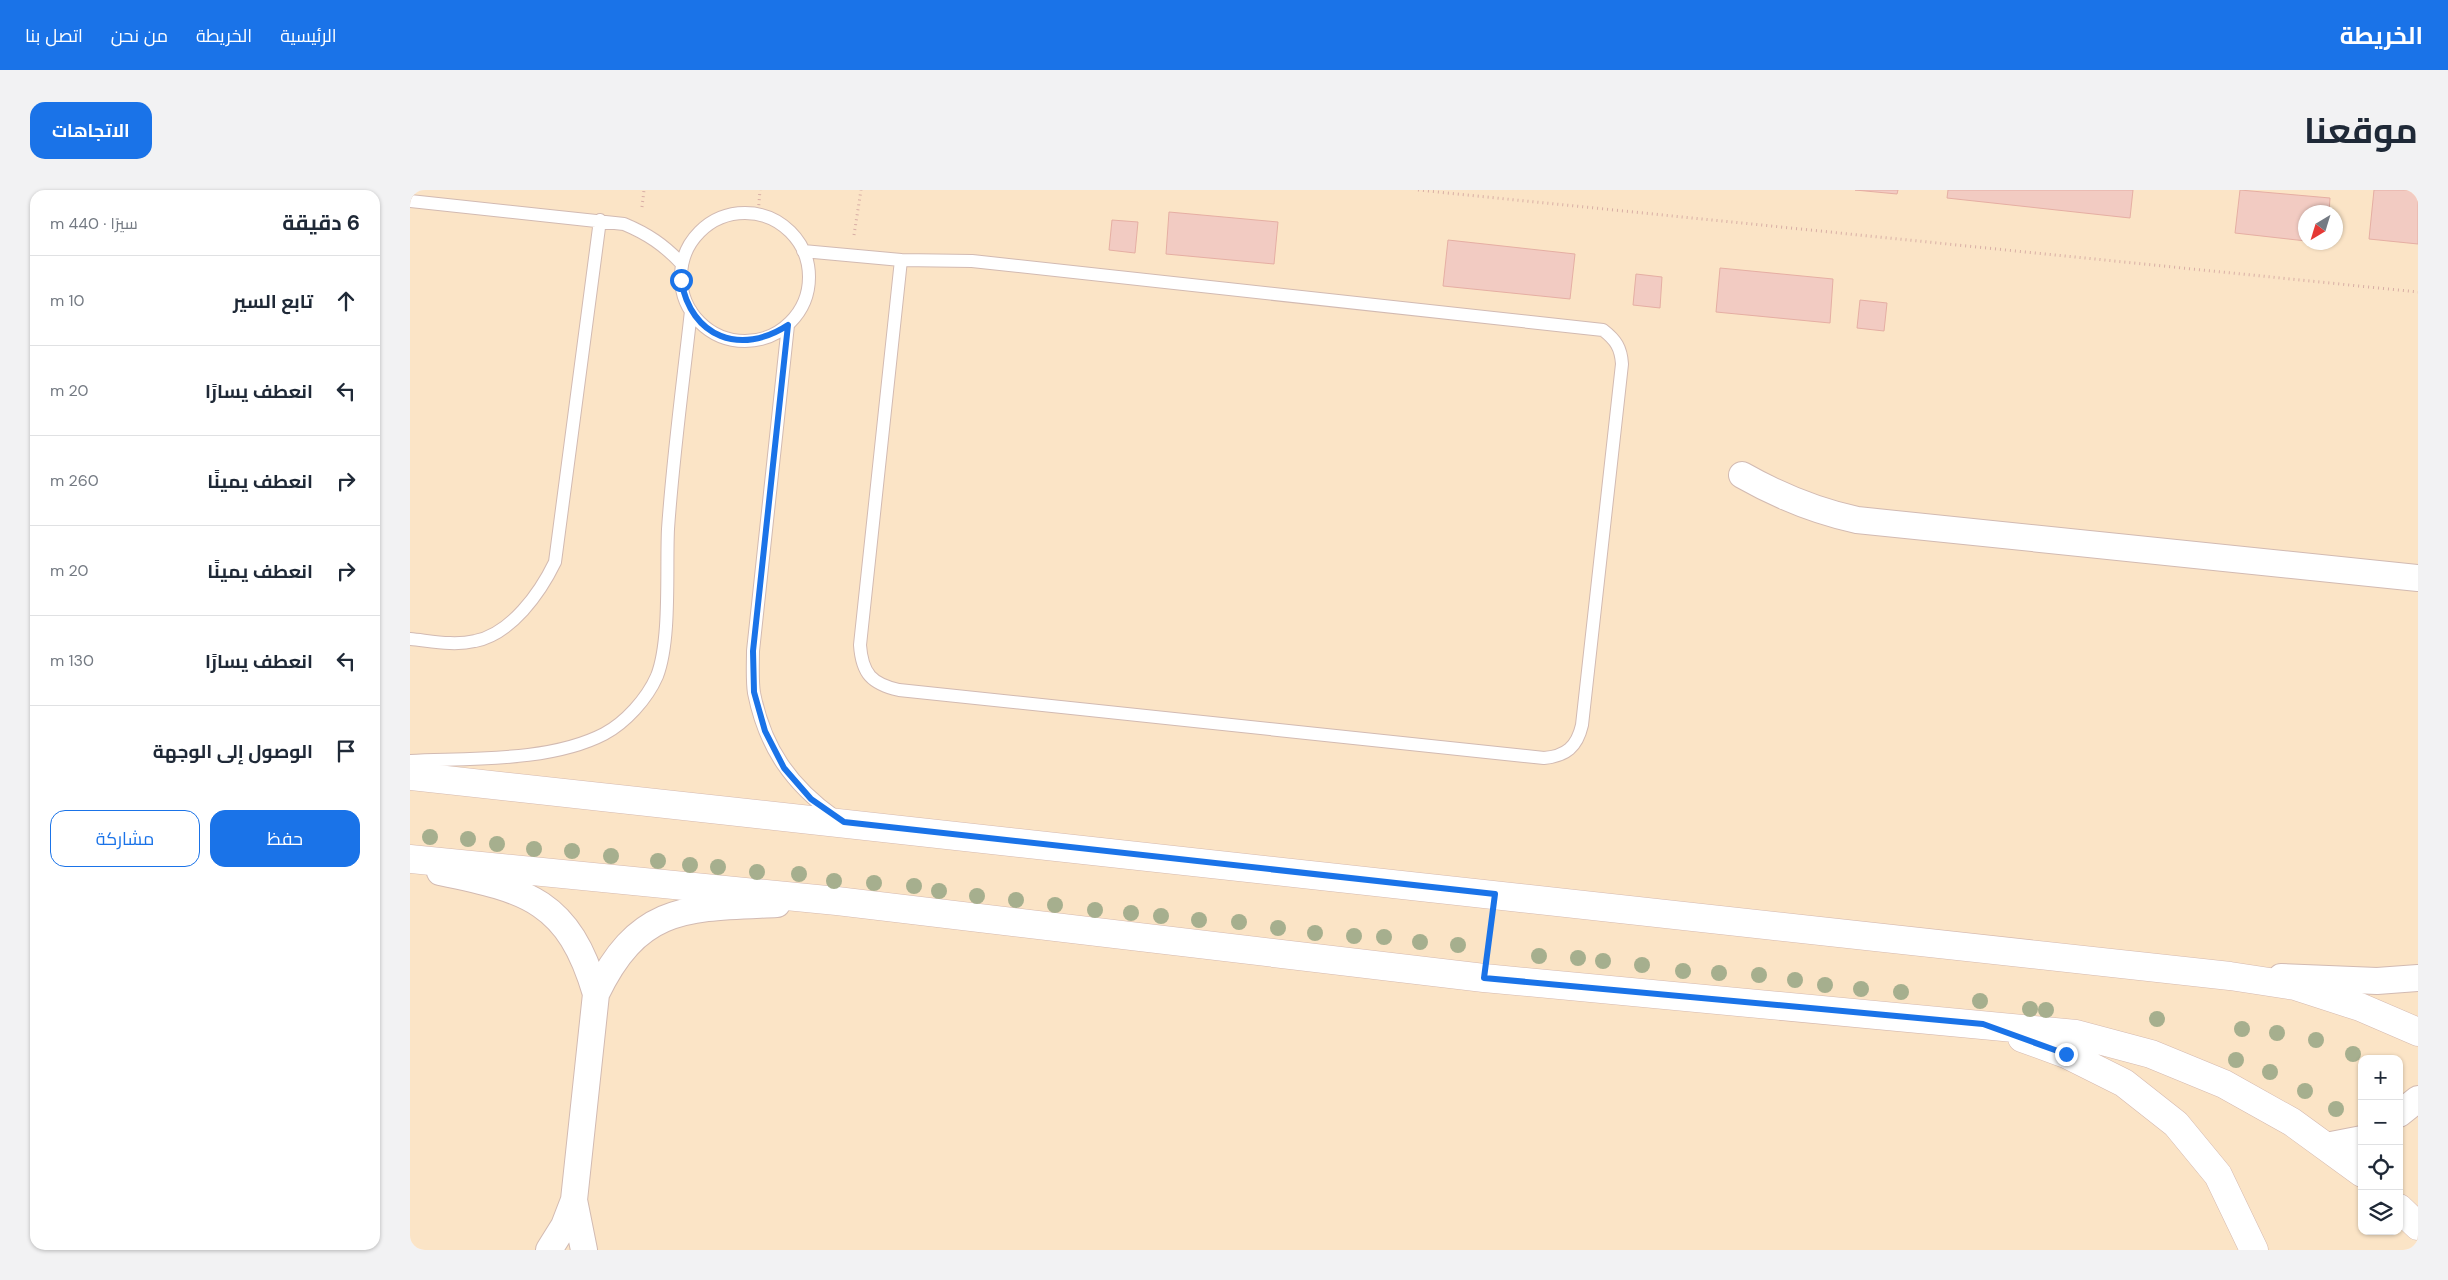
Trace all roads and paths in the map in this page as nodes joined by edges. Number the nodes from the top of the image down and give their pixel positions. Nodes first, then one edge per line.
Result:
1 (760, 190) edge
2 (861, 190) edge
3 (1418, 190) edge
4 (410, 200) edge
5 (758, 215) junction
6 (600, 220) junction
7 (804, 251) junction
8 (852, 255) junction
9 (902, 260) junction
10 (682, 264) junction
11 (2418, 292) edge
12 (690, 311) junction
13 (788, 325) junction
14 (1742, 474) dead end
15 (2418, 578) edge
16 (410, 638) edge
17 (410, 761) edge
18 (410, 776) edge
19 (844, 822) junction
20 (410, 859) edge
21 (410, 866) edge
22 (1495, 894) junction
23 (837, 901) junction
24 (2230, 976) junction
25 (1484, 978) junction
26 (2418, 978) edge
27 (596, 994) junction
28 (1983, 1024) junction
29 (2418, 1032) edge
30 (2418, 1099) edge
31 (2403, 1111) edge
32 (2358, 1140) edge
33 (2326, 1146) junction
34 (2358, 1170) edge
35 (574, 1200) junction
36 (2403, 1212) edge
37 (2418, 1226) edge
38 (549, 1250) edge
39 (584, 1250) edge
40 (2254, 1250) edge

1 - 5 path
2 - 8 path
3 - 11 path
4 - 6 lane
5 - 7 lane
5 - 10 lane
6 - 10 lane
6 - 16 lane
7 - 8 lane
7 - 13 lane
8 - 9 lane
9 - 9 lane
10 - 12 lane
12 - 13 lane
12 - 17 lane
13 - 19 lane
14 - 15 street
18 - 19 main road
19 - 22 main road
20 - 23 main road
21 - 27 street
22 - 24 main road
22 - 25 path
23 - 25 main road
23 - 27 street
24 - 26 street
24 - 29 main road
25 - 28 main road
27 - 35 street
28 - 33 main road
28 - 40 main road
30 - 31 street
32 - 33 street
33 - 34 main road
35 - 38 street
35 - 39 street
36 - 37 main road

